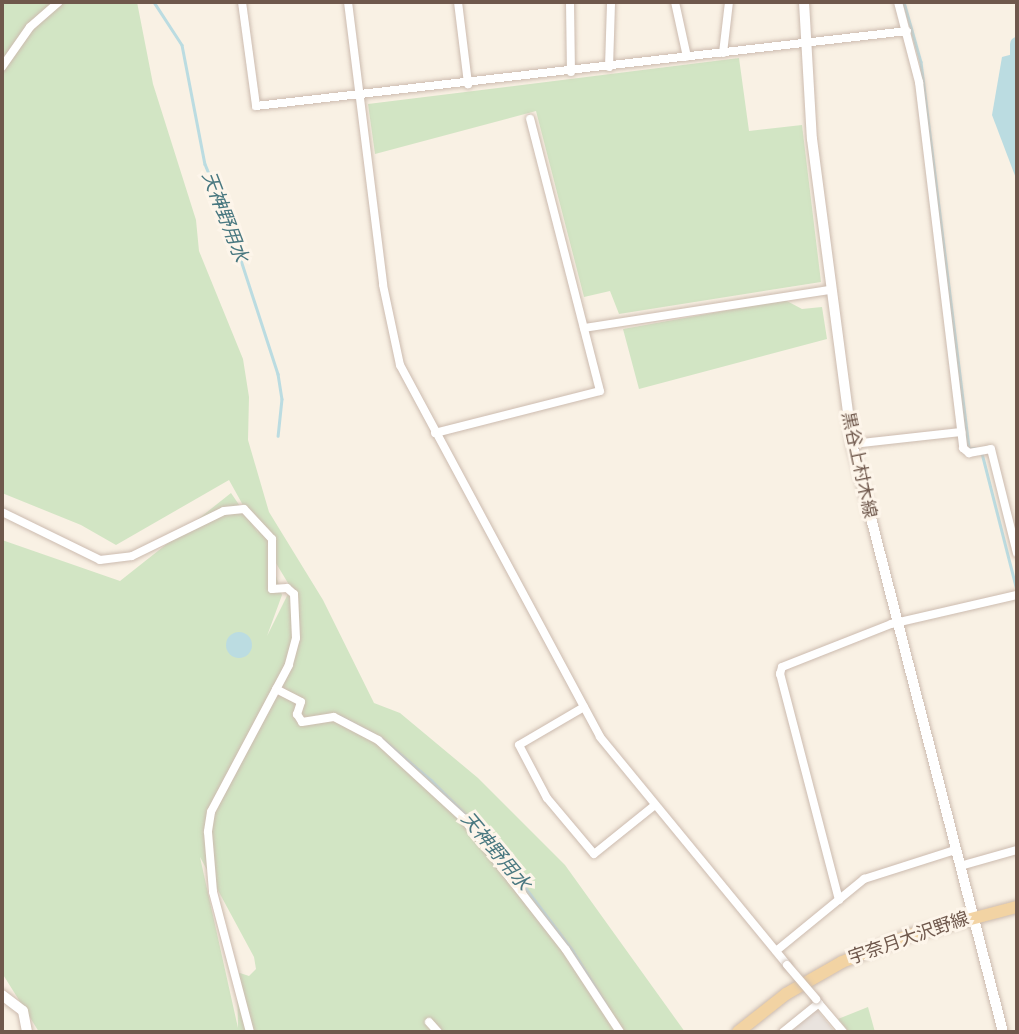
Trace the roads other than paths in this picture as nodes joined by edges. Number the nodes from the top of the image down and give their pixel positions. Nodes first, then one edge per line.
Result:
1 (59, 2) edge
2 (242, 2) edge
3 (348, 2) edge
4 (458, 2) edge
5 (570, 2) edge
6 (611, 2) edge
7 (675, 2) edge
8 (729, 2) edge
9 (804, 2) edge
10 (898, 2) edge
11 (907, 31) junction
12 (806, 43) junction
13 (723, 53) junction
14 (687, 57) junction
15 (2, 66) edge
16 (609, 67) junction
17 (571, 72) junction
18 (468, 84) junction
19 (360, 95) junction
20 (530, 119) dead end
21 (830, 290) junction
22 (584, 328) junction
23 (961, 432) junction
24 (435, 433) junction
25 (852, 444) junction
26 (2, 512) edge
27 (1017, 553) edge
28 (1017, 595) edge
29 (897, 623) junction
30 (276, 689) junction
31 (584, 707) junction
32 (655, 804) junction
33 (956, 850) junction
34 (1017, 850) edge
35 (960, 866) junction
36 (839, 900) junction
37 (1017, 907) edge
38 (974, 917) junction
39 (776, 951) junction
40 (2, 996) edge
41 (817, 1001) junction
42 (429, 1022) dead end
43 (27, 1032) edge
44 (250, 1032) edge
45 (438, 1032) edge
46 (620, 1032) edge
47 (738, 1032) edge
48 (783, 1032) edge
49 (844, 1032) edge
50 (1003, 1032) edge

1 - 15 street
2 - 19 street
3 - 19 street
4 - 18 street
5 - 17 street
6 - 16 street
7 - 14 street
8 - 13 street
9 - 12 main road, 黒谷上村木線
10 - 11 street
11 - 12 street
11 - 23 street
12 - 13 street
12 - 21 main road, 黒谷上村木線
13 - 14 street
14 - 16 street
16 - 17 street
17 - 18 street
18 - 19 street
19 - 24 street
20 - 22 street
21 - 22 street
21 - 25 main road, 黒谷上村木線
22 - 24 street
23 - 25 street
23 - 27 street
24 - 31 street
25 - 29 main road, 黒谷上村木線
26 - 30 street
28 - 29 street
29 - 33 main road, 黒谷上村木線
29 - 36 street
30 - 44 street
30 - 46 street
31 - 32 street
31 - 32 street
32 - 39 street
33 - 35 main road, 黒谷上村木線
33 - 36 street
34 - 35 street
35 - 38 main road, 黒谷上村木線
36 - 39 street
37 - 38 main road, 宇奈月大沢野線
38 - 47 main road, 宇奈月大沢野線
38 - 50 main road, 黒谷上村木線
39 - 41 street, bridge
40 - 43 main road
41 - 48 street
41 - 49 street
42 - 45 street

